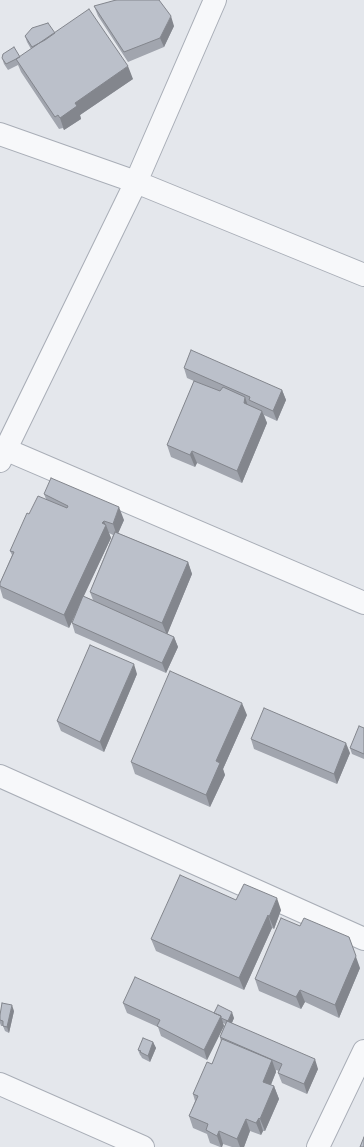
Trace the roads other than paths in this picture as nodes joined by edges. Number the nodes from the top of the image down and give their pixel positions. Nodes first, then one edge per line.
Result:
1 (215, 0) edge
2 (0, 134) edge
3 (136, 182) junction
4 (364, 275) edge
5 (2, 453) edge
6 (364, 603) edge
7 (0, 776) edge
8 (364, 939) edge
9 (364, 1051) edge
10 (0, 1084) edge
11 (143, 1147) edge
12 (318, 1147) edge

1 - 3 street
2 - 3 street
3 - 4 street
3 - 5 street
5 - 6 street
7 - 8 street
9 - 12 street
10 - 11 street

